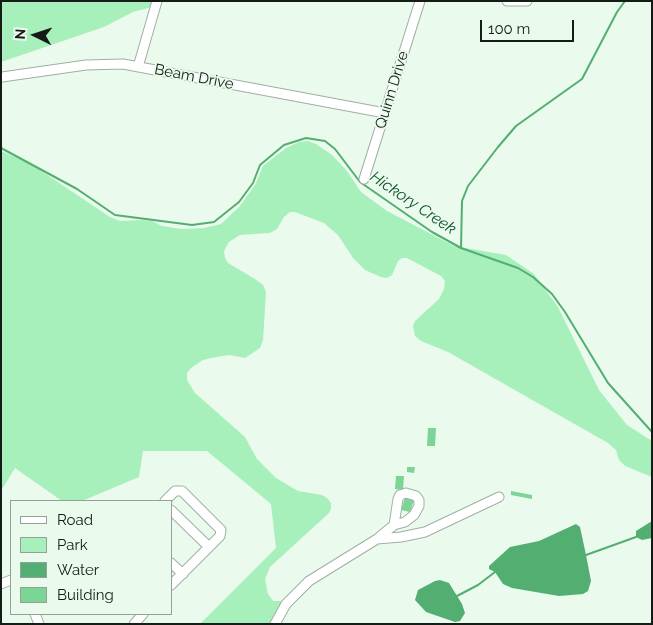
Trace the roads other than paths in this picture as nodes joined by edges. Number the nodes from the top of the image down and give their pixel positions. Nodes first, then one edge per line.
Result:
1 (157, 1) edge
2 (420, 1) edge
3 (507, 1) edge
4 (527, 1) edge
5 (138, 67) junction
6 (2, 77) edge
7 (385, 113) junction
8 (364, 179) dead end
9 (499, 497) dead end
10 (166, 500) edge
11 (172, 511) edge
12 (394, 526) dead end
13 (377, 539) junction
14 (209, 547) junction
15 (172, 563) edge
16 (182, 574) junction
17 (172, 584) edge
18 (275, 624) edge

1 - 5 street
2 - 7 street, Quinn Drive
3 - 4 street
5 - 6 street, Beam Drive
5 - 7 street, Beam Drive
7 - 8 street, Quinn Drive
9 - 13 street
10 - 14 street
11 - 14 street
12 - 13 street
13 - 18 street
14 - 16 street
15 - 16 street
16 - 17 street

